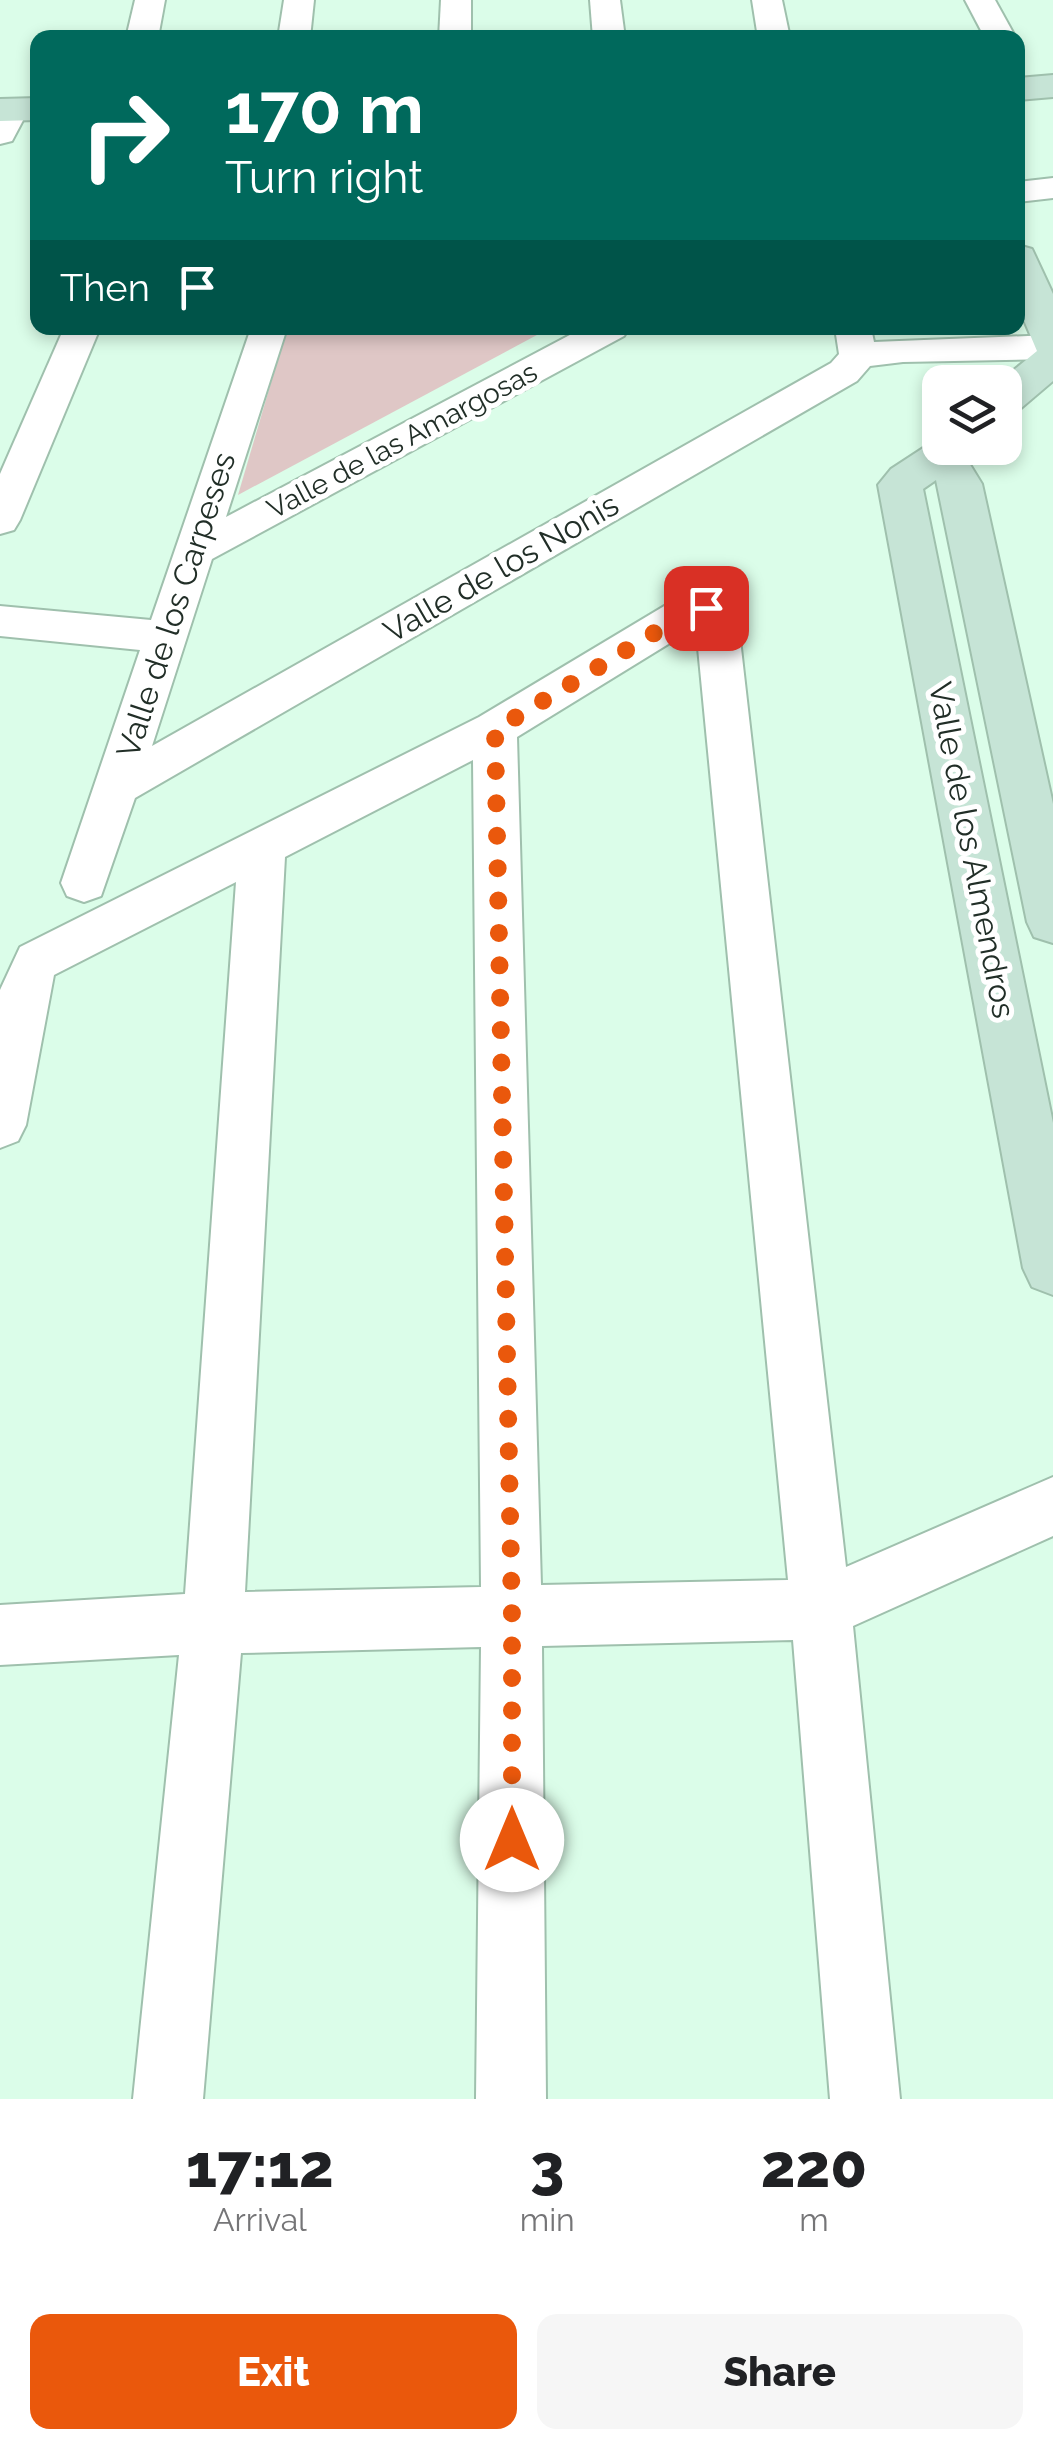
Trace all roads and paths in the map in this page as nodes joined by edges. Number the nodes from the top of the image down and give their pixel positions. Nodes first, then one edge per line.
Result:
1 (150, 0) edge
2 (299, 0) edge
3 (456, 0) edge
4 (605, 0) edge
5 (767, 0) edge
6 (980, 0) edge
7 (144, 30) edge
8 (295, 30) edge
9 (456, 30) edge
10 (608, 30) edge
11 (773, 30) edge
12 (997, 30) edge
13 (1053, 58) edge
14 (1025, 61) edge
15 (1053, 86) edge
16 (1025, 88) edge
17 (30, 90) edge
18 (10, 109) edge
19 (1053, 188) edge
20 (1025, 191) edge
21 (1025, 268) edge
22 (1046, 302) edge
23 (79, 335) edge
24 (266, 335) edge
25 (598, 335) edge
26 (856, 342) edge
27 (1053, 346) edge
28 (1053, 360) edge
29 (1022, 385) edge
30 (924, 465) edge
31 (952, 465) edge
32 (0, 520) edge
33 (194, 552) junction
34 (0, 620) edge
35 (165, 637) junction
36 (495, 730) junction
37 (115, 788) junction
38 (262, 848) junction
39 (84, 883) dead end
40 (1053, 922) edge
41 (0, 1125) edge
42 (1053, 1268) edge
43 (1053, 1506) edge
44 (820, 1609) junction
45 (512, 1618) junction
46 (213, 1623) junction
47 (0, 1635) edge
48 (168, 2099) edge
49 (511, 2099) edge
50 (865, 2099) edge

1 - 7 street
2 - 8 street
3 - 9 street
4 - 10 street
5 - 11 street
6 - 12 street
13 - 14 street
15 - 16 street
17 - 18 street
19 - 20 street
21 - 22 street
22 - 27 street
23 - 32 street
24 - 33 street, Valle de los Carpeses
25 - 33 street, Valle de las Amargosas
26 - 27 street
26 - 37 street, Valle de los Nonis
28 - 29 street
30 - 42 street, Valle de los Almendros
31 - 40 street, Valle de los Almendros
33 - 35 street, Valle de los Carpeses
34 - 35 street
35 - 37 street, Valle de los Carpeses
36 - 38 street
36 - 44 street
36 - 45 street
37 - 39 street, Valle de los Carpeses
38 - 41 street
38 - 46 street
43 - 44 street
44 - 45 street
44 - 50 street
45 - 46 street
45 - 49 street
46 - 47 street
46 - 48 street

